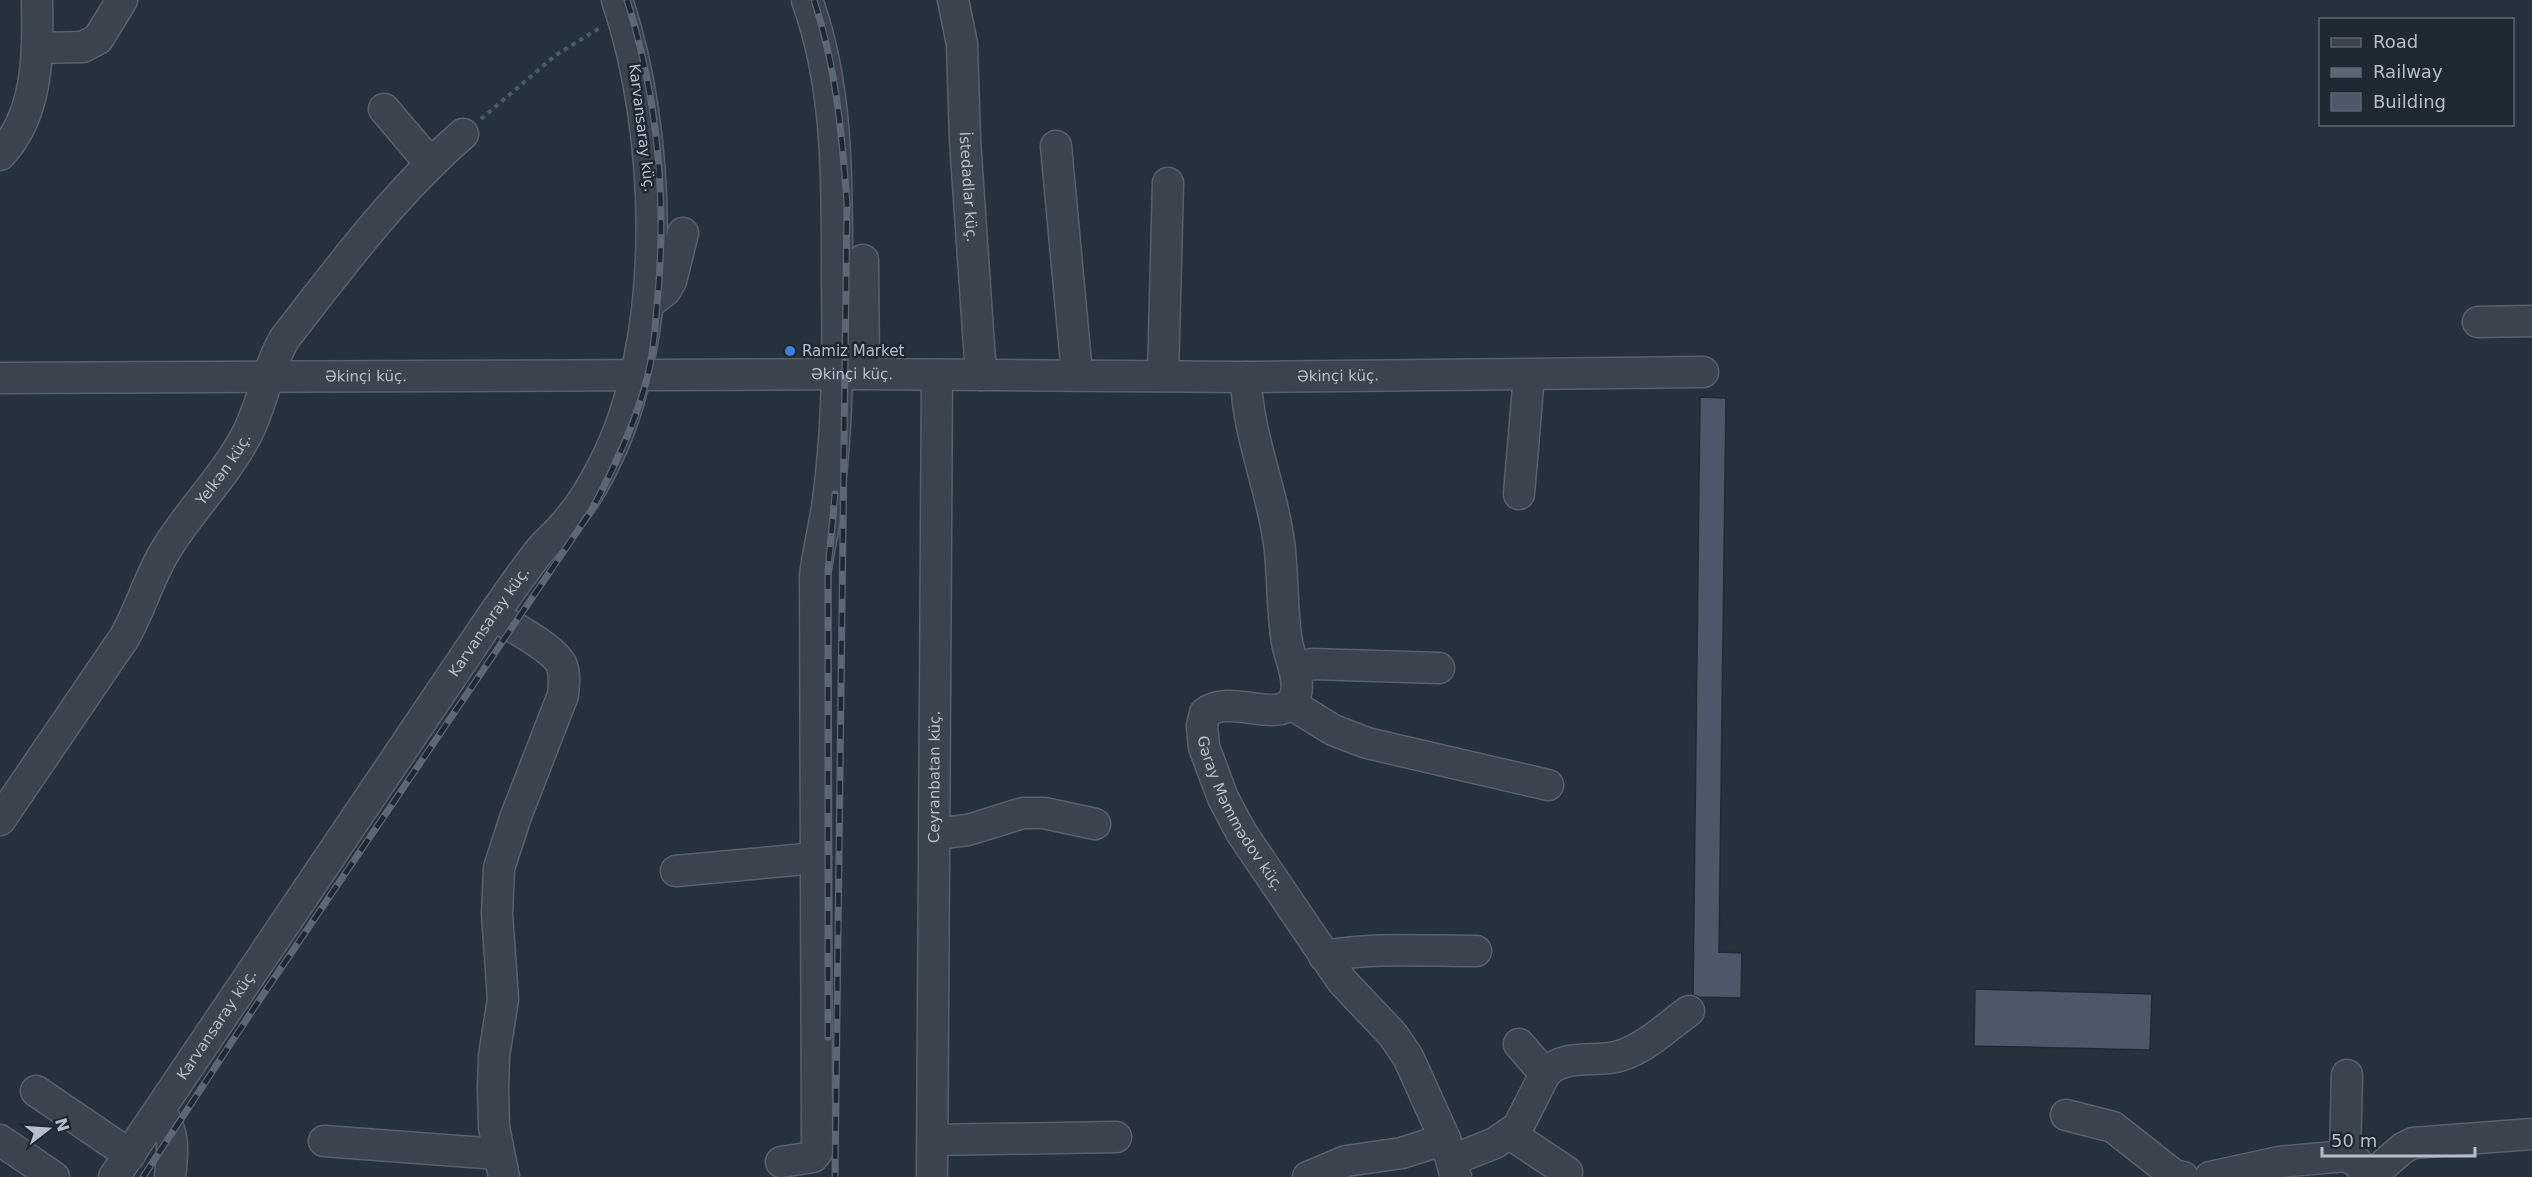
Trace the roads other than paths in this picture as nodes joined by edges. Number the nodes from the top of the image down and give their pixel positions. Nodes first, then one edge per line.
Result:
1 (37, 0) edge
2 (122, 0) edge
3 (807, 0) edge
4 (953, 0) edge
5 (620, 7) edge
6 (37, 48) junction
7 (384, 109) dead end
8 (463, 134) road end
9 (1056, 146) dead end
10 (0, 155) edge
11 (430, 163) junction
12 (1168, 183) dead end
13 (683, 232) dead end
14 (863, 260) dead end
15 (648, 304) junction
16 (2532, 321) edge
17 (2478, 322) dead end
18 (1703, 372) dead end
19 (850, 374) junction
20 (1077, 374) junction
21 (937, 375) junction
22 (981, 375) junction
23 (1529, 375) junction
24 (636, 376) junction
25 (1163, 376) junction
26 (1246, 377) junction
27 (0, 378) edge
28 (269, 378) junction
29 (1519, 494) dead end
30 (493, 615) junction
31 (1438, 668) dead end
32 (1295, 670) junction
33 (1291, 704) junction
34 (1548, 784) dead end
35 (0, 820) edge
36 (1095, 824) dead end
37 (934, 834) junction
38 (816, 858) junction
39 (676, 871) dead end
40 (1476, 951) dead end
41 (1324, 956) junction
42 (1689, 1011) dead end
43 (1519, 1044) dead end
44 (1545, 1074) junction
45 (2347, 1075) dead end
46 (36, 1091) dead end
47 (160, 1111) junction
48 (2066, 1114) dead end
49 (1510, 1134) junction
50 (2532, 1134) edge
51 (1116, 1137) dead end
52 (0, 1140) edge
53 (933, 1140) junction
54 (324, 1141) dead end
55 (2345, 1156) junction
56 (1451, 1159) edge
57 (780, 1162) dead end
58 (501, 1165) edge
59 (122, 1166) edge
60 (1568, 1172) dead end
61 (54, 1177) edge
62 (170, 1177) edge
63 (932, 1177) edge
64 (1308, 1177) edge
65 (2183, 1177) edge
66 (2210, 1177) edge
67 (2369, 1177) edge

1 - 6 street
2 - 6 street
3 - 19 street
4 - 22 street, İstedadlar küç.
5 - 15 street, Karvansaray küç.
6 - 10 street
7 - 11 street
8 - 11 street, Yelkən küç.
9 - 20 street
11 - 28 street, Yelkən küç.
12 - 25 street
13 - 15 street
14 - 19 street
15 - 24 street, Karvansaray küç.
16 - 17 street
18 - 23 street, Əkinçi küç.
19 - 21 street, Əkinçi küç.
19 - 24 street, Əkinçi küç.
19 - 38 street
20 - 22 street, Əkinçi küç.
20 - 25 street, Əkinçi küç.
21 - 22 street, Əkinçi küç.
21 - 37 street, Ceyranbatan küç.
23 - 26 street, Əkinçi küç.
23 - 29 street
24 - 28 street, Əkinçi küç.
24 - 30 street, Karvansaray küç.
25 - 26 street, Əkinçi küç.
26 - 32 street
27 - 28 street, Əkinçi küç.
28 - 35 street, Yelkən küç.
30 - 47 street, Karvansaray küç.
30 - 58 street
31 - 32 street
32 - 33 street
33 - 34 street
33 - 41 street, Gəray Məmmədov küç.
36 - 37 street
37 - 53 street, Ceyranbatan küç.
38 - 39 street
38 - 57 street
40 - 41 street
41 - 56 street, Gəray Məmmədov küç.
42 - 44 street
43 - 44 street
44 - 49 street
45 - 55 street
46 - 59 street
47 - 59 street, Karvansaray küç.
47 - 62 street
48 - 65 street
49 - 56 street
49 - 60 street
50 - 67 street
51 - 53 street
52 - 61 street
53 - 63 street, Ceyranbatan küç.
54 - 58 street
55 - 66 street
55 - 67 street
56 - 64 street

